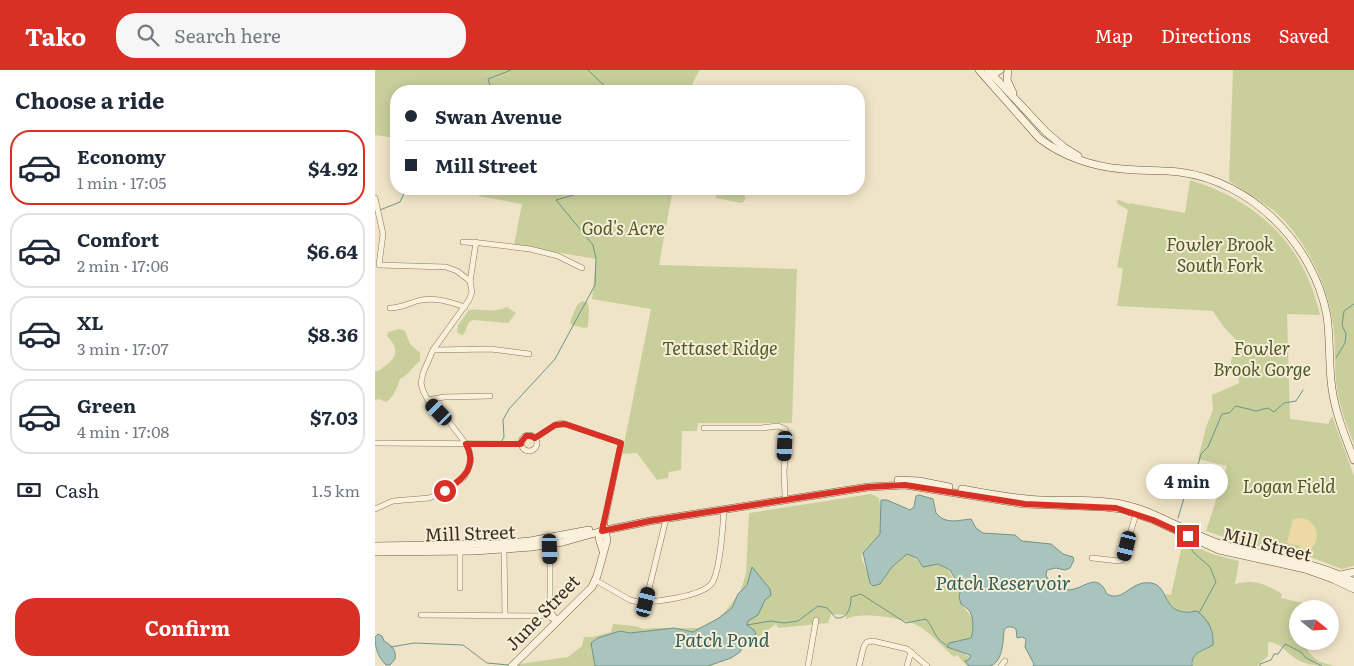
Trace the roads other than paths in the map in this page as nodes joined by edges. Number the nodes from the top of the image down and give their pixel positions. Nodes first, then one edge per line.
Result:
1 (979, 70) edge
2 (999, 70) edge
3 (1009, 70) edge
4 (990, 73) edge
5 (1022, 106) junction
6 (1089, 162) junction
7 (375, 198) edge
8 (382, 228) junction
9 (375, 229) edge
10 (463, 242) dead end
11 (476, 242) junction
12 (377, 265) edge
13 (582, 268) dead end
14 (470, 282) junction
15 (465, 307) junction
16 (390, 308) dead end
17 (433, 350) junction
18 (529, 354) dead end
19 (490, 396) dead end
20 (429, 400) junction
21 (704, 428) dead end
22 (535, 438) junction
23 (375, 443) edge
24 (466, 444) junction
25 (521, 444) junction
26 (1354, 460) edge
27 (938, 487) junction
28 (785, 496) junction
29 (375, 509) edge
30 (724, 509) junction
31 (1136, 514) junction
32 (666, 519) junction
33 (604, 529) junction
34 (550, 544) junction
35 (375, 546) edge
36 (504, 550) junction
37 (460, 551) junction
38 (375, 552) edge
39 (1092, 558) dead end
40 (1354, 572) edge
41 (1341, 575) junction
42 (595, 580) junction
43 (1354, 582) edge
44 (460, 588) dead end
45 (1354, 589) edge
46 (646, 602) junction
47 (421, 615) dead end
48 (505, 615) junction
49 (816, 620) dead end
50 (558, 621) junction
51 (911, 652) junction
52 (1005, 660) dead end
53 (515, 663) edge
54 (808, 666) edge
55 (859, 666) edge
56 (907, 666) edge
57 (927, 666) edge
58 (1001, 666) edge

1 - 4 main road
2 - 4 main road
3 - 5 main road
4 - 5 main road
4 - 6 main road
5 - 6 main road
6 - 26 main road
7 - 8 street
8 - 9 street
8 - 12 street
10 - 11 street
11 - 13 street
11 - 14 street
12 - 14 street
14 - 15 street
15 - 16 street
15 - 17 street
17 - 18 street
17 - 20 street
19 - 20 street
20 - 24 street
21 - 28 street
22 - 25 street
22 - 25 street
22 - 33 street
23 - 24 street
24 - 25 street
24 - 29 street
27 - 28 main road, Mill Street
27 - 30 main road, Mill Street
27 - 31 main road, Mill Street
27 - 41 main road, Mill Street
28 - 33 main road, Mill Street
30 - 32 main road, Mill Street
30 - 46 street
31 - 39 street
31 - 45 main road, Mill Street
32 - 33 main road, Mill Street
32 - 46 street
33 - 34 main road, Mill Street
33 - 35 main road, Mill Street
33 - 42 main road, June Street
34 - 36 main road, Mill Street
34 - 50 street
36 - 37 main road, Mill Street
36 - 48 street
37 - 38 main road, Mill Street
37 - 44 street
40 - 41 main road
41 - 43 main road, Mill Street
42 - 46 street
42 - 50 main road, June Street
47 - 48 street
48 - 50 street
49 - 54 street
50 - 53 main road, June Street
51 - 55 street
51 - 56 street
51 - 57 street
52 - 58 street

